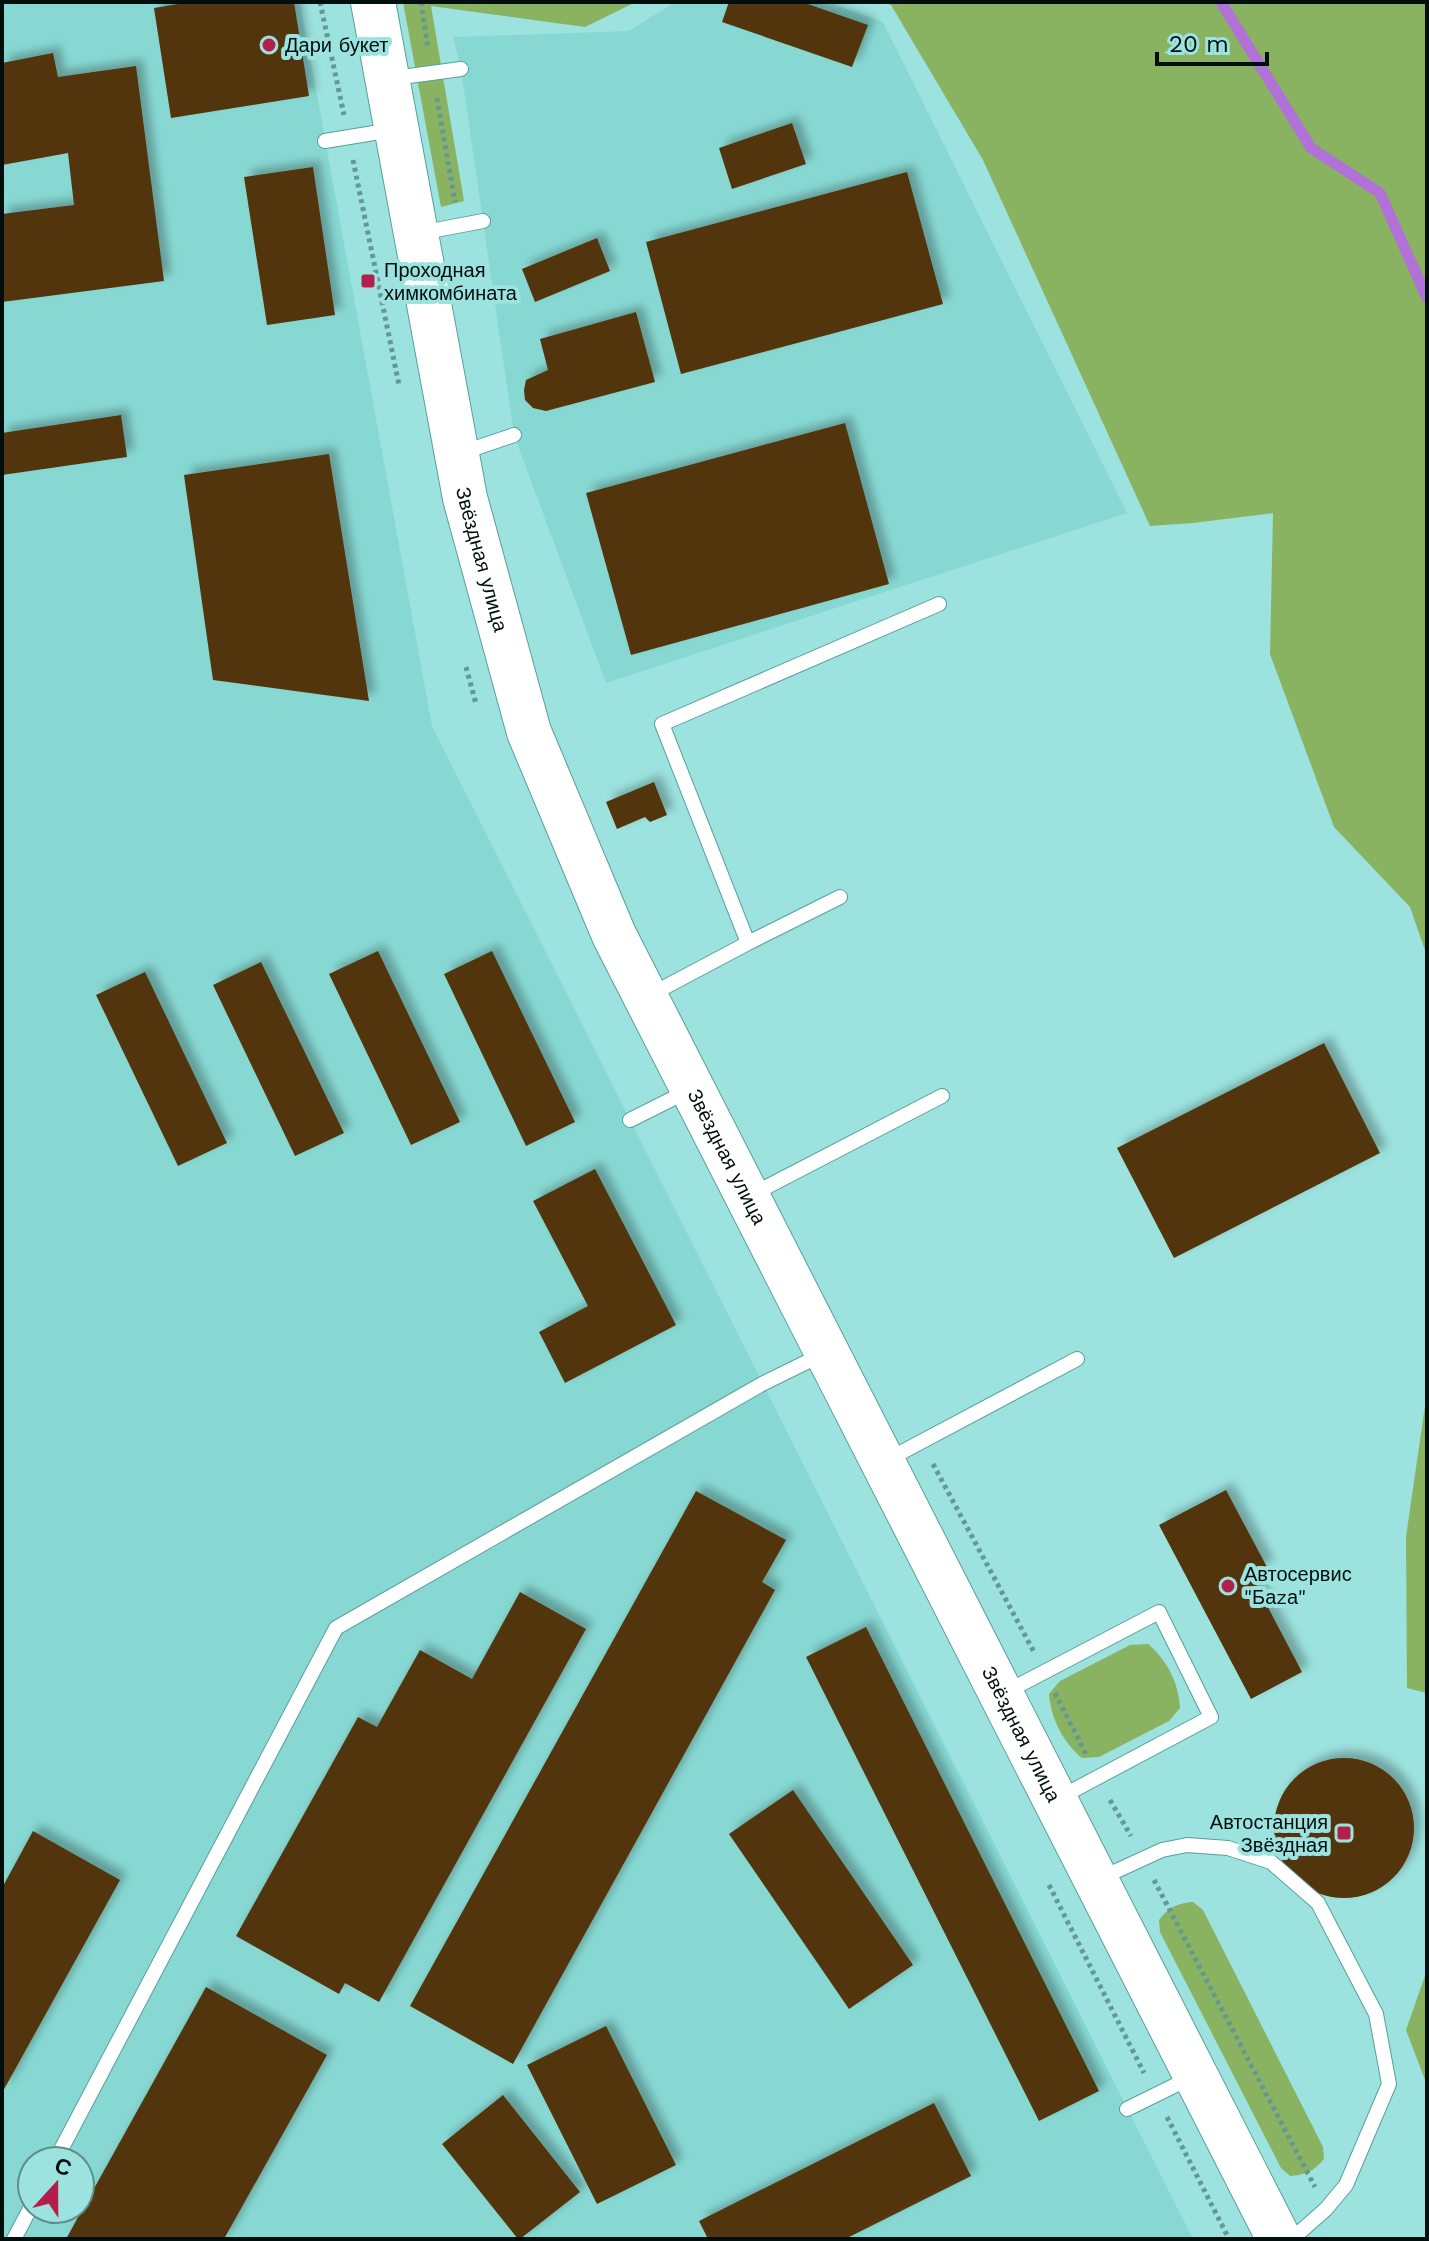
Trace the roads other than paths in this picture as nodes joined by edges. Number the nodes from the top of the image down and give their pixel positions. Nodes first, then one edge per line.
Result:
1 (373, 2) edge
2 (461, 69) dead end
3 (387, 79) junction
4 (396, 129) junction
5 (325, 141) dead end
6 (483, 221) dead end
7 (415, 234) junction
8 (514, 435) dead end
9 (457, 454) junction
10 (939, 604) dead end
11 (840, 897) dead end
12 (748, 943) junction
13 (646, 997) junction
14 (693, 1089) junction
15 (942, 1096) dead end
16 (630, 1120) dead end
17 (747, 1197) junction
18 (827, 1353) junction
19 (1077, 1359) dead end
20 (883, 1462) junction
21 (1002, 1694) junction
22 (1056, 1799) junction
23 (1097, 1879) junction
24 (1195, 2075) junction
25 (1127, 2109) dead end
26 (63, 2145) edge
27 (1279, 2239) edge
28 (1292, 2239) edge

1 - 3 main road, Звёздная улица
2 - 3 lane
3 - 4 main road, Звёздная улица
4 - 5 lane
4 - 7 main road, Звёздная улица
6 - 7 lane
7 - 9 main road, Звёздная улица
8 - 9 lane
9 - 13 main road, Звёздная улица
10 - 12 lane
11 - 12 lane
12 - 13 lane
13 - 14 main road, Звёздная улица
14 - 16 lane
14 - 17 main road, Звёздная улица
15 - 17 lane
17 - 18 main road, Звёздная улица
18 - 20 main road, Звёздная улица
18 - 26 lane
19 - 20 lane
20 - 21 main road, Звёздная улица
21 - 22 main road, Звёздная улица
21 - 22 lane
22 - 23 main road, Звёздная улица
23 - 24 main road, Звёздная улица
23 - 28 lane
24 - 25 lane
24 - 27 main road, Звёздная улица

